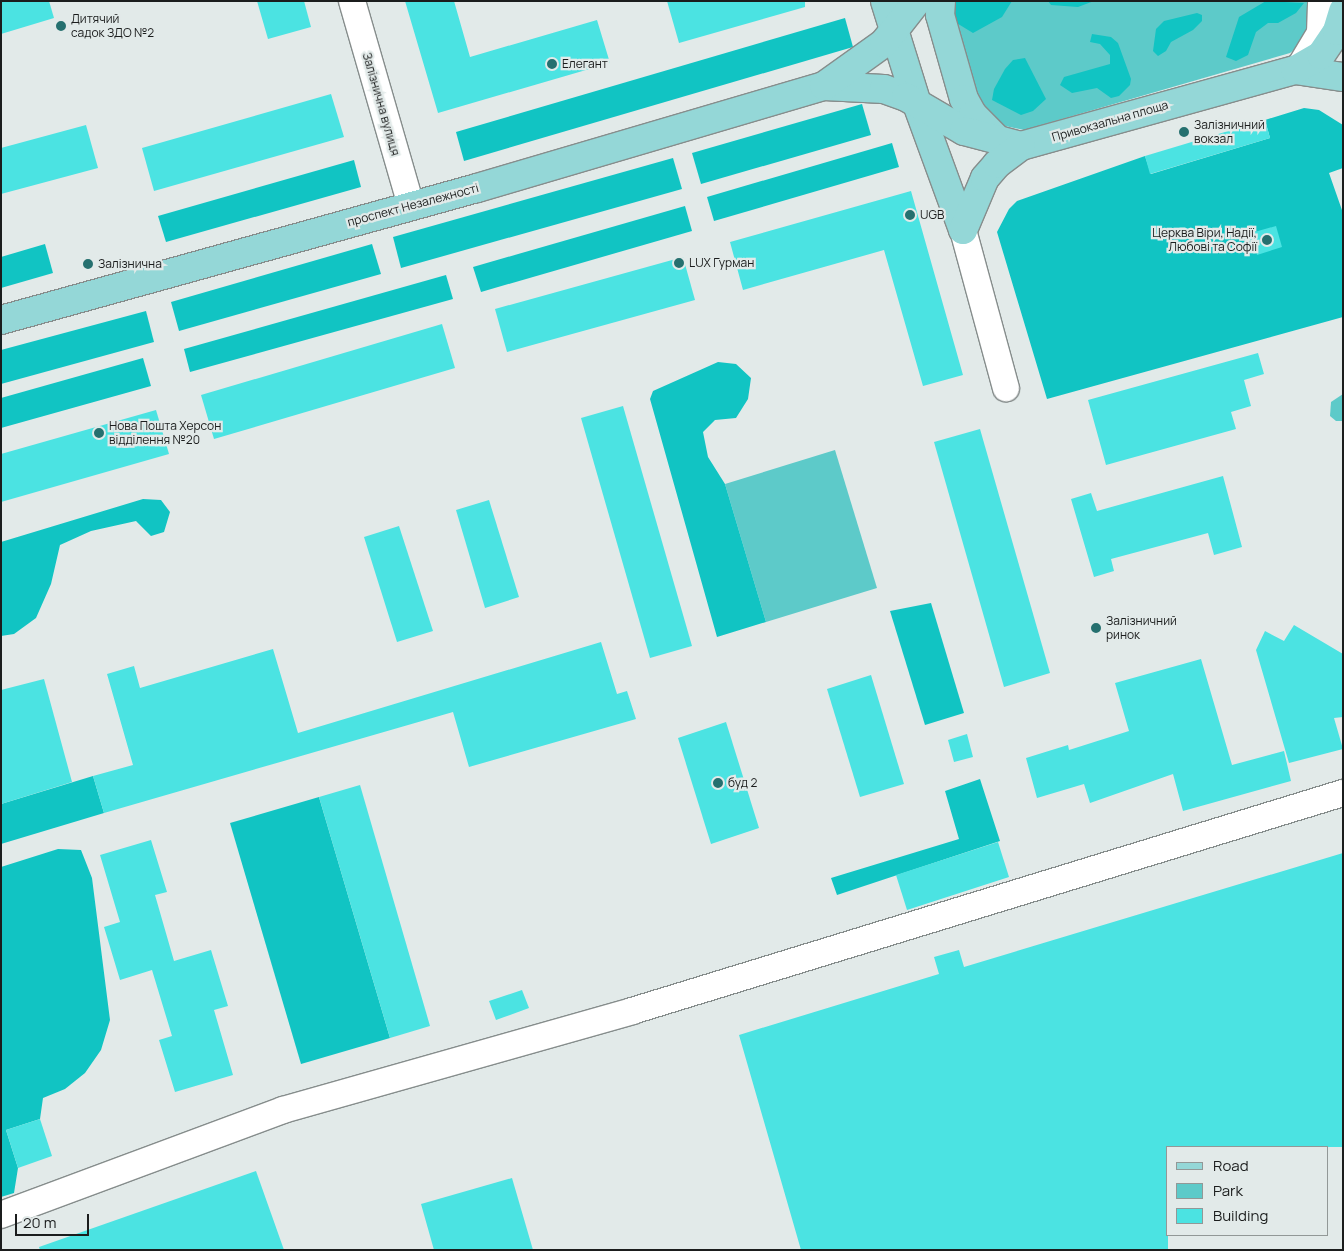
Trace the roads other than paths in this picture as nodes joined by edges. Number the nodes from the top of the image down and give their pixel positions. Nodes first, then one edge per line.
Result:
1 (352, 1) edge
2 (885, 1) edge
3 (917, 1) edge
4 (940, 1) edge
5 (1321, 1) edge
6 (1343, 11) edge
7 (894, 31) junction
8 (1294, 70) junction
9 (1343, 76) edge
10 (824, 86) junction
11 (917, 104) junction
12 (1010, 143) junction
13 (410, 206) junction
14 (963, 230) junction
15 (1, 320) edge
16 (1006, 388) dead end
17 (1343, 793) edge
18 (1, 1215) edge

1 - 13 street, Залізнична вулиця
2 - 7 main road
3 - 7 main road, проспект Незалежності
4 - 12 main road
5 - 8 street
6 - 8 main road, Привокзальна площа
7 - 10 main road, проспект Незалежності
7 - 11 main road
8 - 9 main road
8 - 12 main road, Привокзальна площа
10 - 11 main road, проспект Незалежності
10 - 13 main road, проспект Незалежності
11 - 12 main road, проспект Незалежності
11 - 14 main road
12 - 14 main road
13 - 15 main road, проспект Незалежності
14 - 16 street
17 - 18 street

